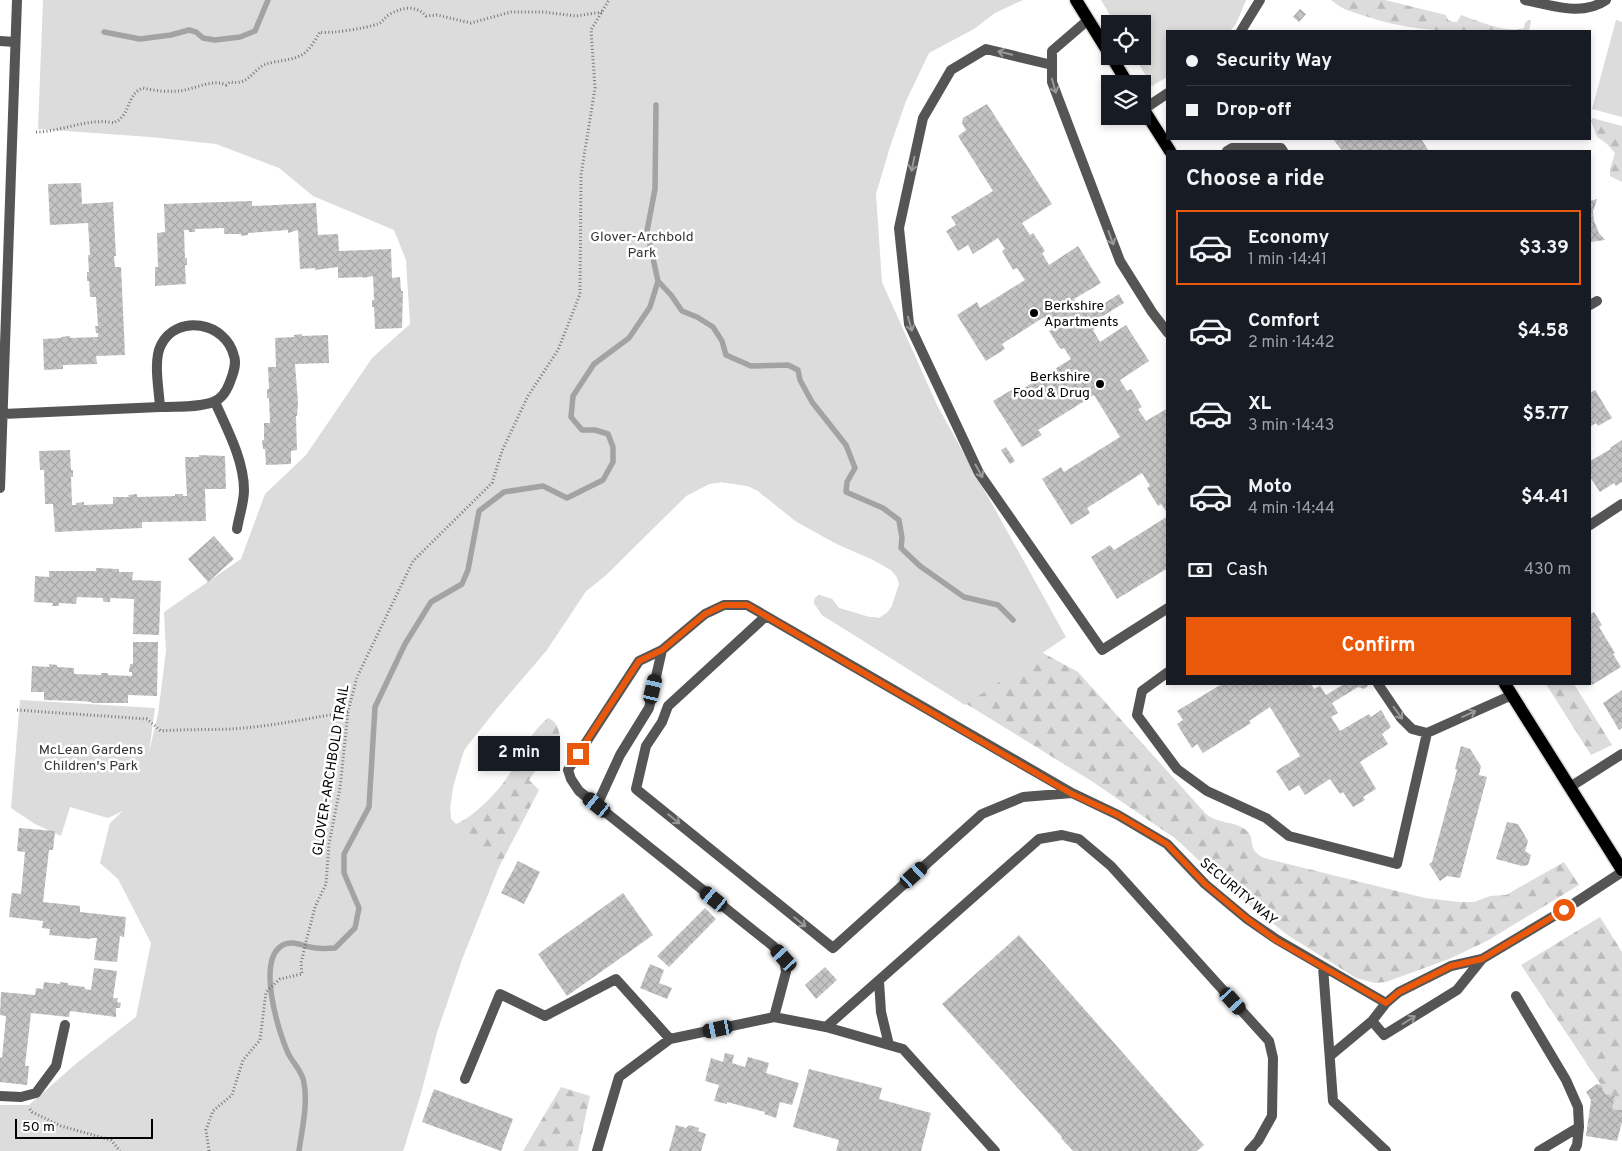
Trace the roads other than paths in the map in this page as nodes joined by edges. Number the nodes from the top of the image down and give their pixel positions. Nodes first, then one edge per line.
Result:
1 (17, 0) edge
2 (1076, 0) edge
3 (1260, 0) edge
4 (1525, 0) edge
5 (1606, 0) edge
6 (1088, 20) junction
7 (1243, 30) edge
8 (0, 41) edge
9 (1101, 41) edge
10 (15, 42) junction
11 (1052, 65) junction
12 (1166, 94) edge
13 (1151, 103) edge
14 (1151, 121) edge
15 (1169, 150) edge
16 (1229, 150) edge
17 (1283, 150) edge
18 (1166, 330) edge
19 (216, 402) junction
20 (160, 407) junction
21 (1, 414) edge
22 (0, 488) edge
23 (1622, 504) edge
24 (1591, 524) edge
25 (237, 529) dead end
26 (1166, 609) edge
27 (766, 616) junction
28 (662, 650) junction
29 (1166, 673) edge
30 (1379, 685) edge
31 (1508, 689) edge
32 (1427, 733) junction
33 (1622, 754) edge
34 (1570, 786) junction
35 (1072, 794) junction
36 (597, 805) junction
37 (1622, 871) edge
38 (1482, 959) junction
39 (1323, 967) junction
40 (879, 981) junction
41 (1516, 996) dead end
42 (1386, 1003) junction
43 (774, 1017) junction
44 (1372, 1021) junction
45 (65, 1025) dead end
46 (826, 1027) junction
47 (670, 1039) junction
48 (889, 1045) junction
49 (1330, 1056) junction
50 (464, 1079) dead end
51 (0, 1096) edge
52 (1579, 1127) junction
53 (597, 1151) edge
54 (996, 1151) edge
55 (1249, 1151) edge
56 (1386, 1151) edge
57 (1539, 1151) edge
58 (1574, 1151) edge

1 - 10 street
2 - 6 main road
3 - 7 street
4 - 5 street
6 - 9 main road
6 - 11 street
8 - 10 street
10 - 21 street
11 -> 18 street
11 -> 26 street
12 - 13 street
14 - 15 main road
16 - 17 street
19 - 20 street
19 - 20 street
19 - 25 street
20 - 21 street
21 - 22 street
23 - 24 street
27 - 28 street
27 - 35 street
27 -> 35 street, SECURITY WAY
28 - 36 street
28 - 36 street
29 - 32 street
30 -> 32 street
32 -> 31 street
31 - 34 main road
33 - 34 street
34 - 37 main road
35 - 39 street, SECURITY WAY
36 - 43 street
37 - 38 street
38 - 42 street
44 -> 38 street
39 - 42 street, SECURITY WAY
39 - 49 street
40 - 46 street
40 - 48 street
40 - 55 street
41 - 52 street
42 - 44 street
43 - 46 street
43 - 47 street
44 - 49 street
45 - 51 street
46 - 48 street
47 - 50 street
47 - 53 street
48 - 54 street
49 - 56 street
52 - 57 street
52 - 58 street

